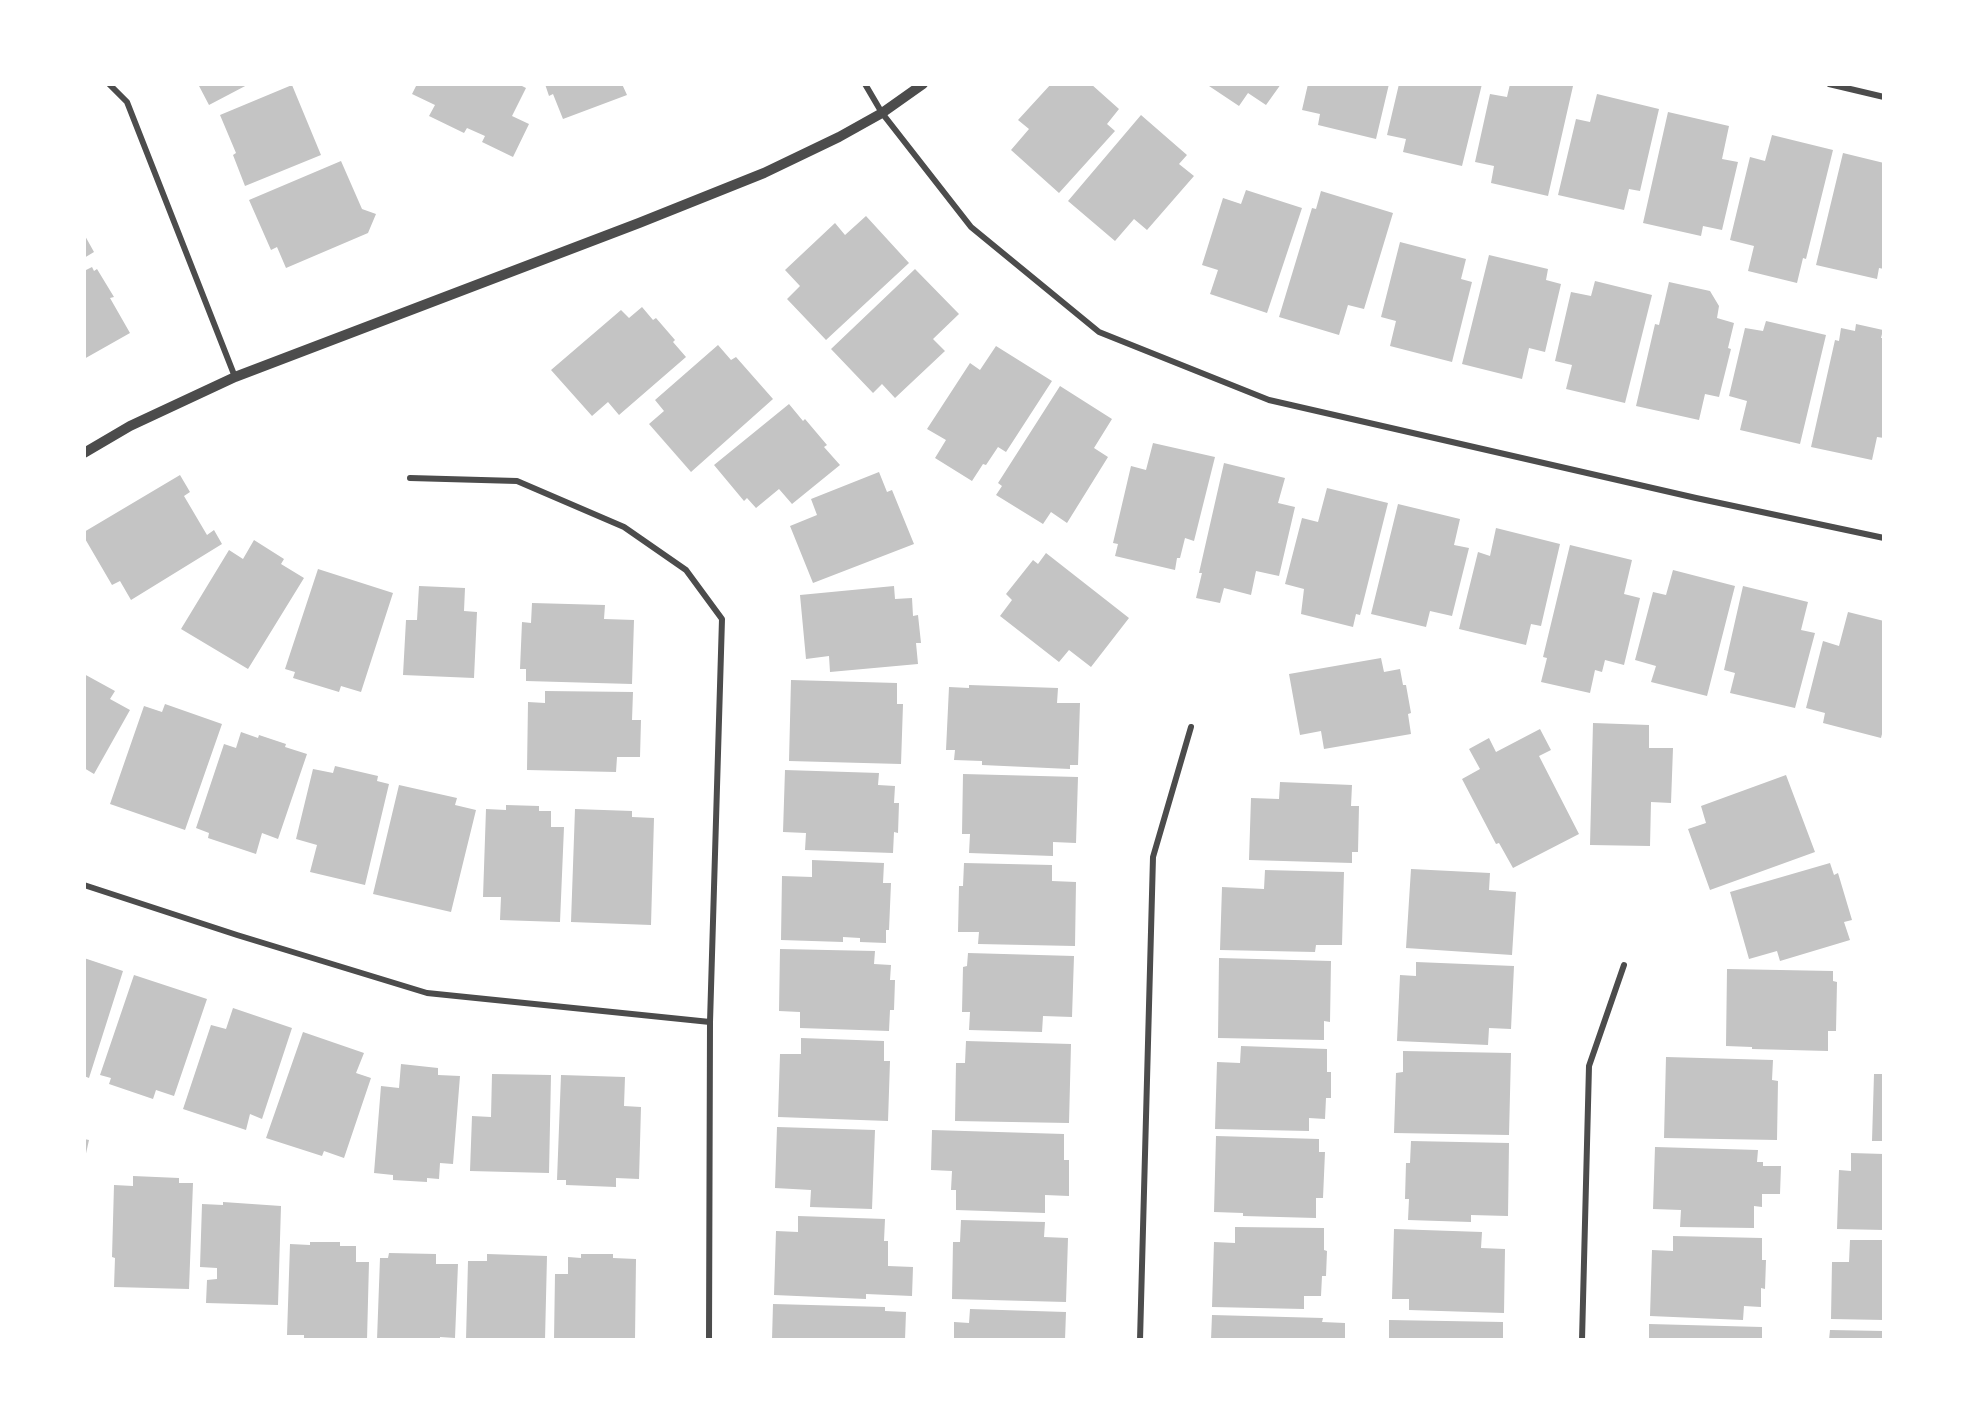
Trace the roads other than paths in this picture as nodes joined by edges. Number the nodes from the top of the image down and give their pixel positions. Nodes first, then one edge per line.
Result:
1 (109, 84) edge
2 (866, 84) edge
3 (923, 84) edge
4 (1829, 84) edge
5 (1884, 97) edge
6 (882, 112) junction
7 (235, 377) junction
8 (84, 453) edge
9 (410, 478) dead end
10 (1884, 538) edge
11 (1191, 727) dead end
12 (84, 885) edge
13 (1624, 965) dead end
14 (710, 1022) junction
15 (709, 1340) edge
16 (1140, 1340) edge
17 (1582, 1340) edge

1 - 7 street
2 - 6 street
3 - 6 street
4 - 5 street
6 - 7 street
6 - 10 street
7 - 8 street
9 - 14 street
11 - 16 street
12 - 14 street
13 - 17 street
14 - 15 street

